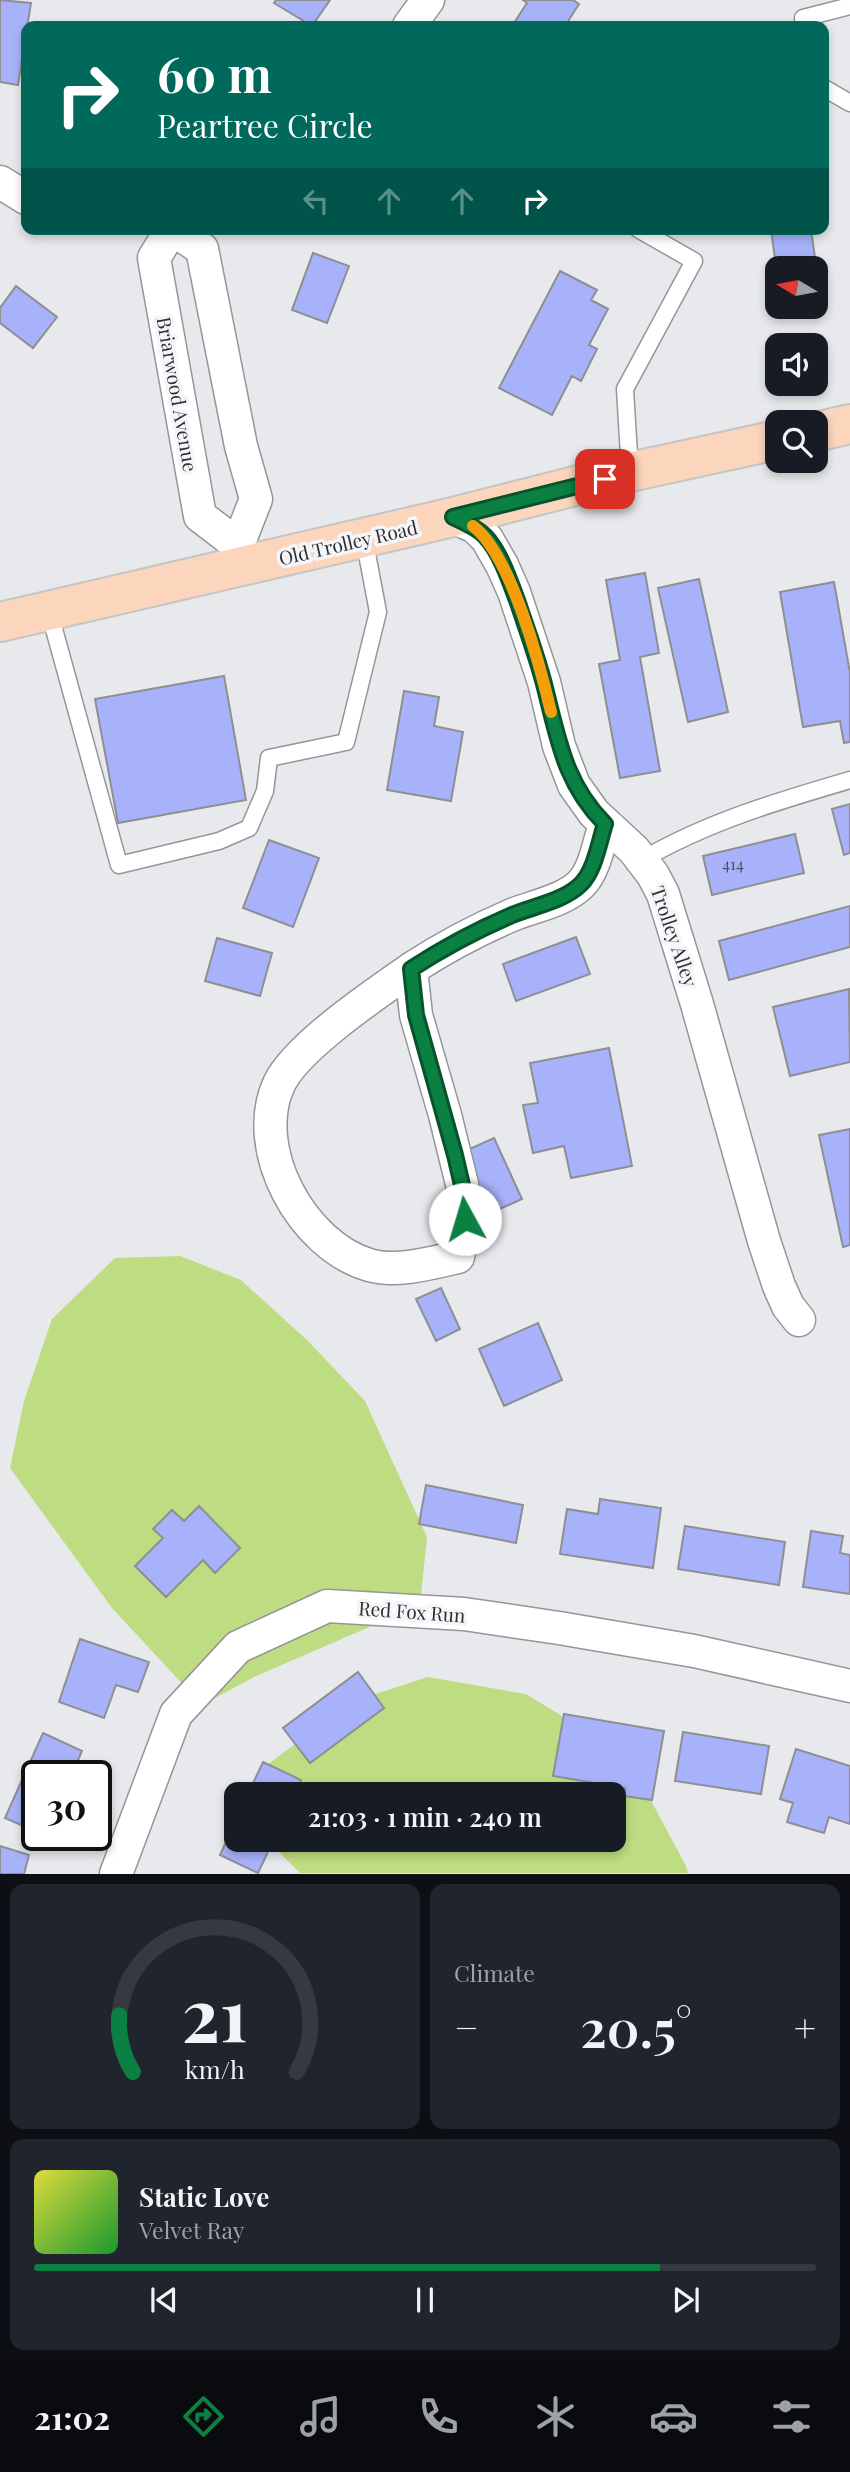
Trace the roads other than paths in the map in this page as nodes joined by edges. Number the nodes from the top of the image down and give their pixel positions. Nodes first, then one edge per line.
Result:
1 (428, 0) edge
2 (850, 6) edge
3 (413, 21) edge
4 (803, 21) edge
5 (829, 91) edge
6 (850, 103) edge
7 (0, 182) edge
8 (21, 195) edge
9 (168, 235) edge
10 (181, 235) edge
11 (648, 235) edge
12 (850, 425) edge
13 (828, 430) edge
14 (765, 443) edge
15 (630, 472) junction
16 (453, 517) junction
17 (364, 538) junction
18 (241, 556) junction
19 (49, 610) junction
20 (0, 622) edge
21 (850, 780) edge
22 (605, 824) junction
23 (642, 860) junction
24 (411, 969) junction
25 (799, 1320) dead end
26 (850, 1686) edge
27 (116, 1874) edge

1 - 3 street
2 - 4 lane
5 - 6 lane
7 - 8 street
9 - 18 street, Briarwood Avenue
10 - 18 street, Briarwood Avenue
11 - 15 lane
12 - 13 main road
14 - 15 main road, Old Trolley Road
15 - 16 main road, Old Trolley Road
16 - 17 main road, Old Trolley Road
16 - 22 street, Trolley Alley
17 - 18 main road, Old Trolley Road
17 - 19 lane
18 - 19 main road, Old Trolley Road
19 - 20 main road, Old Trolley Road
21 - 23 lane
22 - 23 street, Trolley Alley
22 - 24 street
23 - 25 street, Trolley Alley
24 - 24 street
26 - 27 street, Red Fox Run

